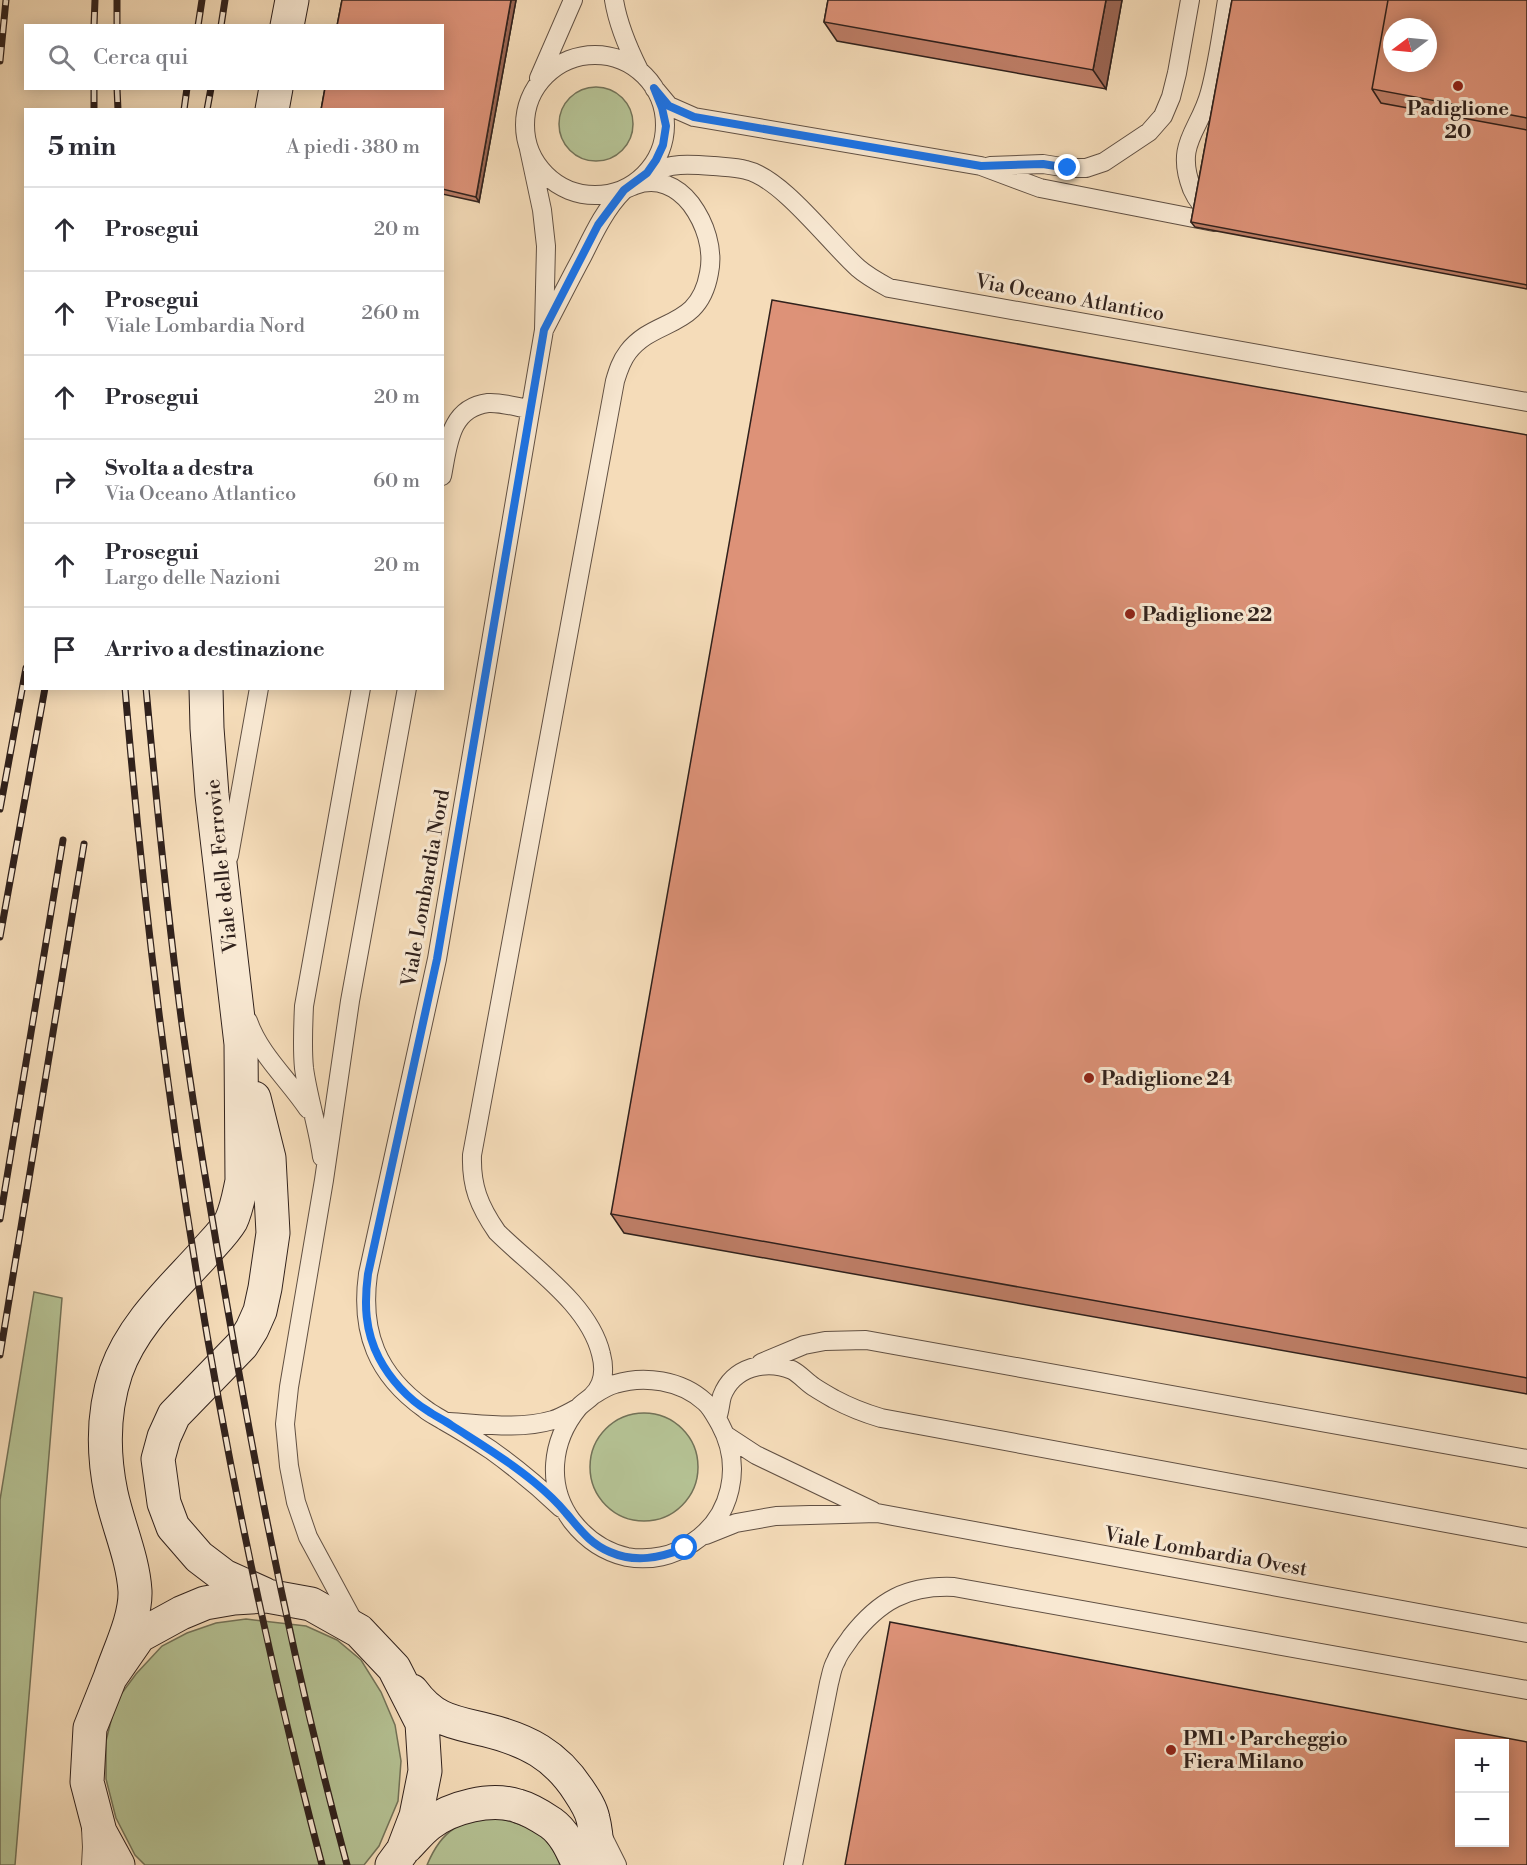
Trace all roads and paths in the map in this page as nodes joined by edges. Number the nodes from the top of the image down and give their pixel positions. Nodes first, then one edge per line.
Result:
1 (292, 0) edge
2 (573, 0) edge
3 (614, 0) edge
4 (1190, 0) edge
5 (1227, 0) edge
6 (287, 24) edge
7 (640, 72) junction
8 (536, 87) junction
9 (654, 88) junction
10 (276, 90) edge
11 (272, 108) edge
12 (529, 149) junction
13 (981, 166) junction
14 (647, 173) junction
15 (624, 190) junction
16 (544, 330) junction
17 (1527, 402) edge
18 (530, 409) junction
19 (444, 466) edge
20 (206, 690) edge
21 (259, 690) edge
22 (361, 690) edge
23 (407, 690) edge
24 (223, 887) junction
25 (234, 976) junction
26 (241, 1044) junction
27 (318, 1132) junction
28 (324, 1180) junction
29 (751, 1367) junction
30 (595, 1394) junction
31 (578, 1408) junction
32 (717, 1418) junction
33 (446, 1422) junction
34 (727, 1436) junction
35 (1527, 1459) edge
36 (566, 1513) junction
37 (877, 1513) junction
38 (704, 1536) junction
39 (1527, 1538) edge
40 (267, 1596) junction
41 (359, 1631) junction
42 (1527, 1633) edge
43 (394, 1668) junction
44 (110, 1678) junction
45 (1527, 1690) edge
46 (87, 1782) junction
47 (594, 1820) junction
48 (399, 1860) edge
49 (91, 1865) edge
50 (118, 1865) edge
51 (579, 1865) edge
52 (598, 1865) edge
53 (617, 1865) edge
54 (793, 1865) edge

1 - 6 street
2 - 8 lane
3 - 7 lane
4 - 13 lane
5 - 13 lane
7 - 8 lane
7 - 9 lane
8 - 12 lane
9 - 13 lane
9 - 14 lane
10 - 11 street
12 - 15 lane
12 - 16 lane, Viale Lombardia Nord
14 - 15 lane
14 - 17 lane, Via Oceano Atlantico
15 - 16 lane, Viale Lombardia Nord
15 - 30 lane
16 - 18 lane, Viale Lombardia Nord
18 - 19 lane
18 - 33 lane, Viale Lombardia Nord
20 - 24 street, Viale delle Ferrovie
21 - 24 lane
22 - 27 lane
23 - 28 lane
24 - 25 street, Viale delle Ferrovie
25 - 26 street, Viale delle Ferrovie
25 - 27 lane
26 - 40 street, Viale delle Ferrovie
26 - 44 street, Viale delle Ferrovie
27 - 28 lane
28 - 41 lane
29 - 32 lane
29 - 35 lane
29 - 39 lane
30 - 31 lane
30 - 32 lane
31 - 33 lane, Viale Lombardia Nord
31 - 36 lane
32 - 34 lane
33 - 36 lane, Viale Lombardia Nord
34 - 37 lane, Viale Lombardia Ovest
34 - 38 lane
36 - 38 lane
37 - 38 lane, Viale Lombardia Ovest
37 - 42 lane, Viale Lombardia Ovest
40 - 41 street
40 - 44 street
41 - 43 street
43 - 47 street
43 - 48 street
44 - 46 street
45 - 54 lane
46 - 49 lane
46 - 50 street
47 - 52 street
47 - 53 lane
48 - 51 street

